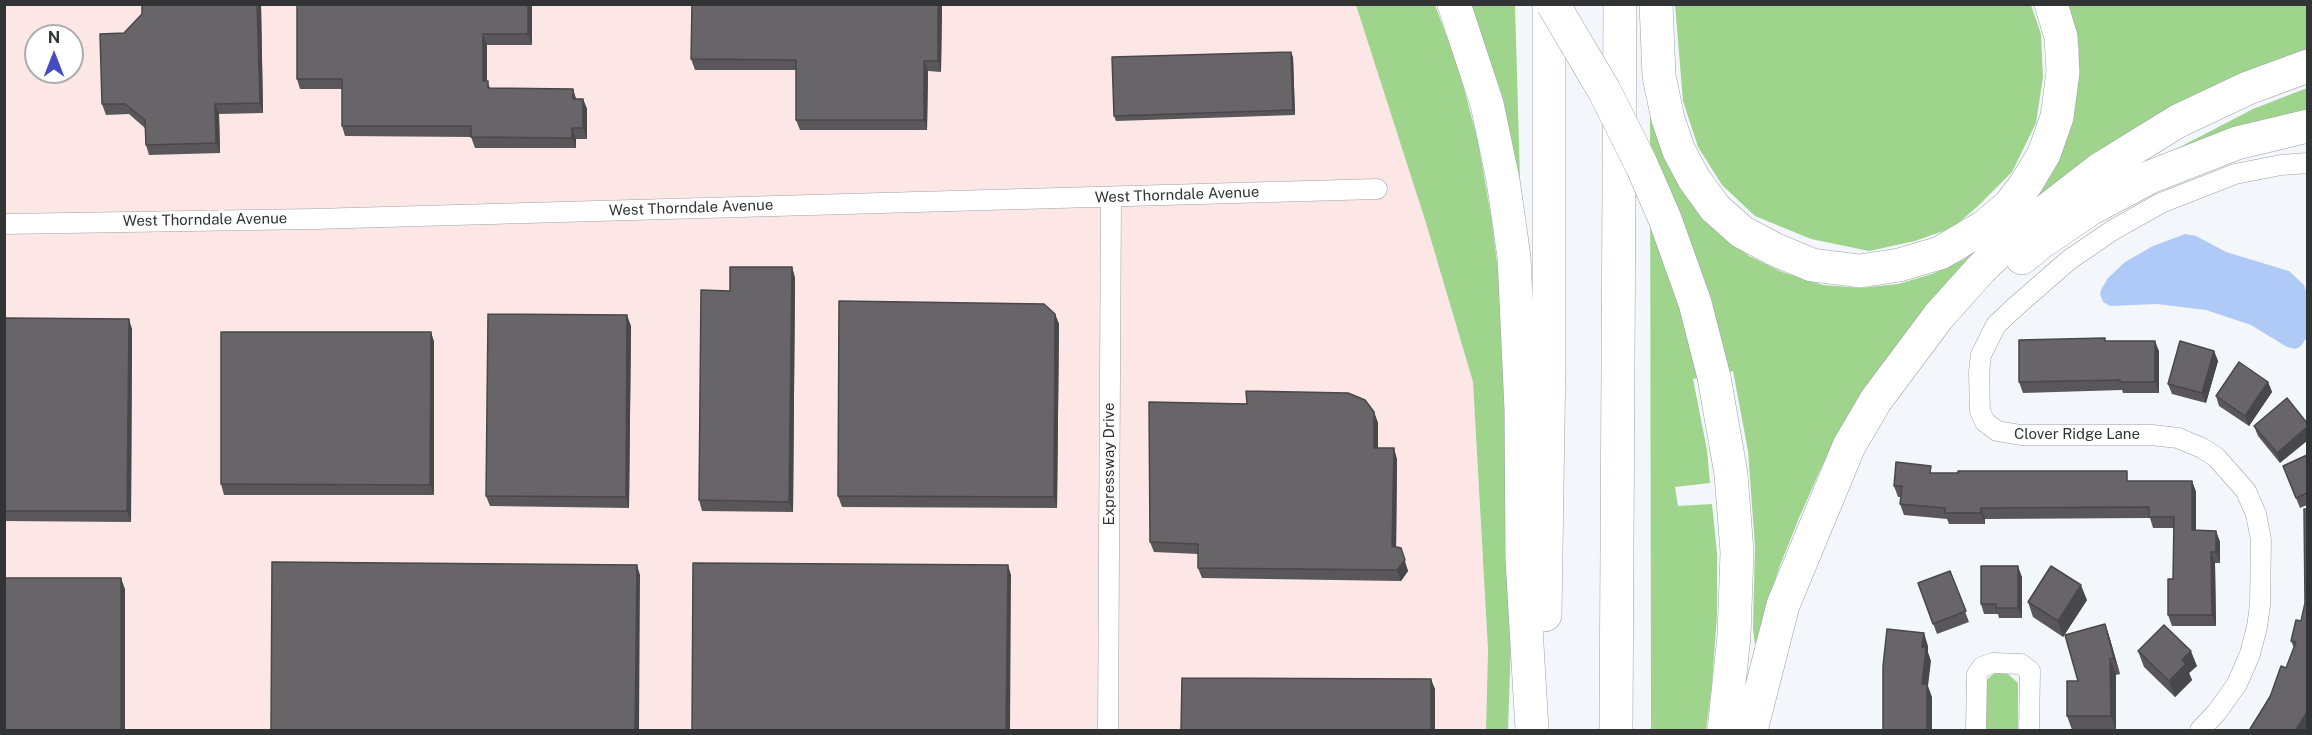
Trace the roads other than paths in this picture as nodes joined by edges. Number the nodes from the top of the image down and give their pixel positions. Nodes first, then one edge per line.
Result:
1 (1454, 4) edge
2 (1551, 4) edge
3 (1620, 4) edge
4 (1656, 4) edge
5 (2051, 4) edge
6 (2307, 66) edge
7 (2307, 126) edge
8 (2307, 163) edge
9 (1377, 189) dead end
10 (1111, 198) junction
11 (4, 224) edge
12 (1834, 484) junction
13 (1108, 730) edge
14 (1532, 730) edge
15 (1544, 730) edge
16 (1616, 730) edge
17 (1724, 730) edge
18 (1750, 730) edge
19 (1976, 730) edge
20 (2029, 730) edge
21 (2200, 730) edge

1 - 14 highway
2 - 15 highway
2 - 17 highway, bridge
3 - 16 highway
4 - 5 highway
6 - 12 highway
7 - 12 highway
8 - 21 street, Clover Ridge Lane
9 - 10 street, West Thorndale Avenue
10 - 11 street, West Thorndale Avenue
10 - 13 street, Expressway Drive
12 - 18 highway
19 - 20 street

